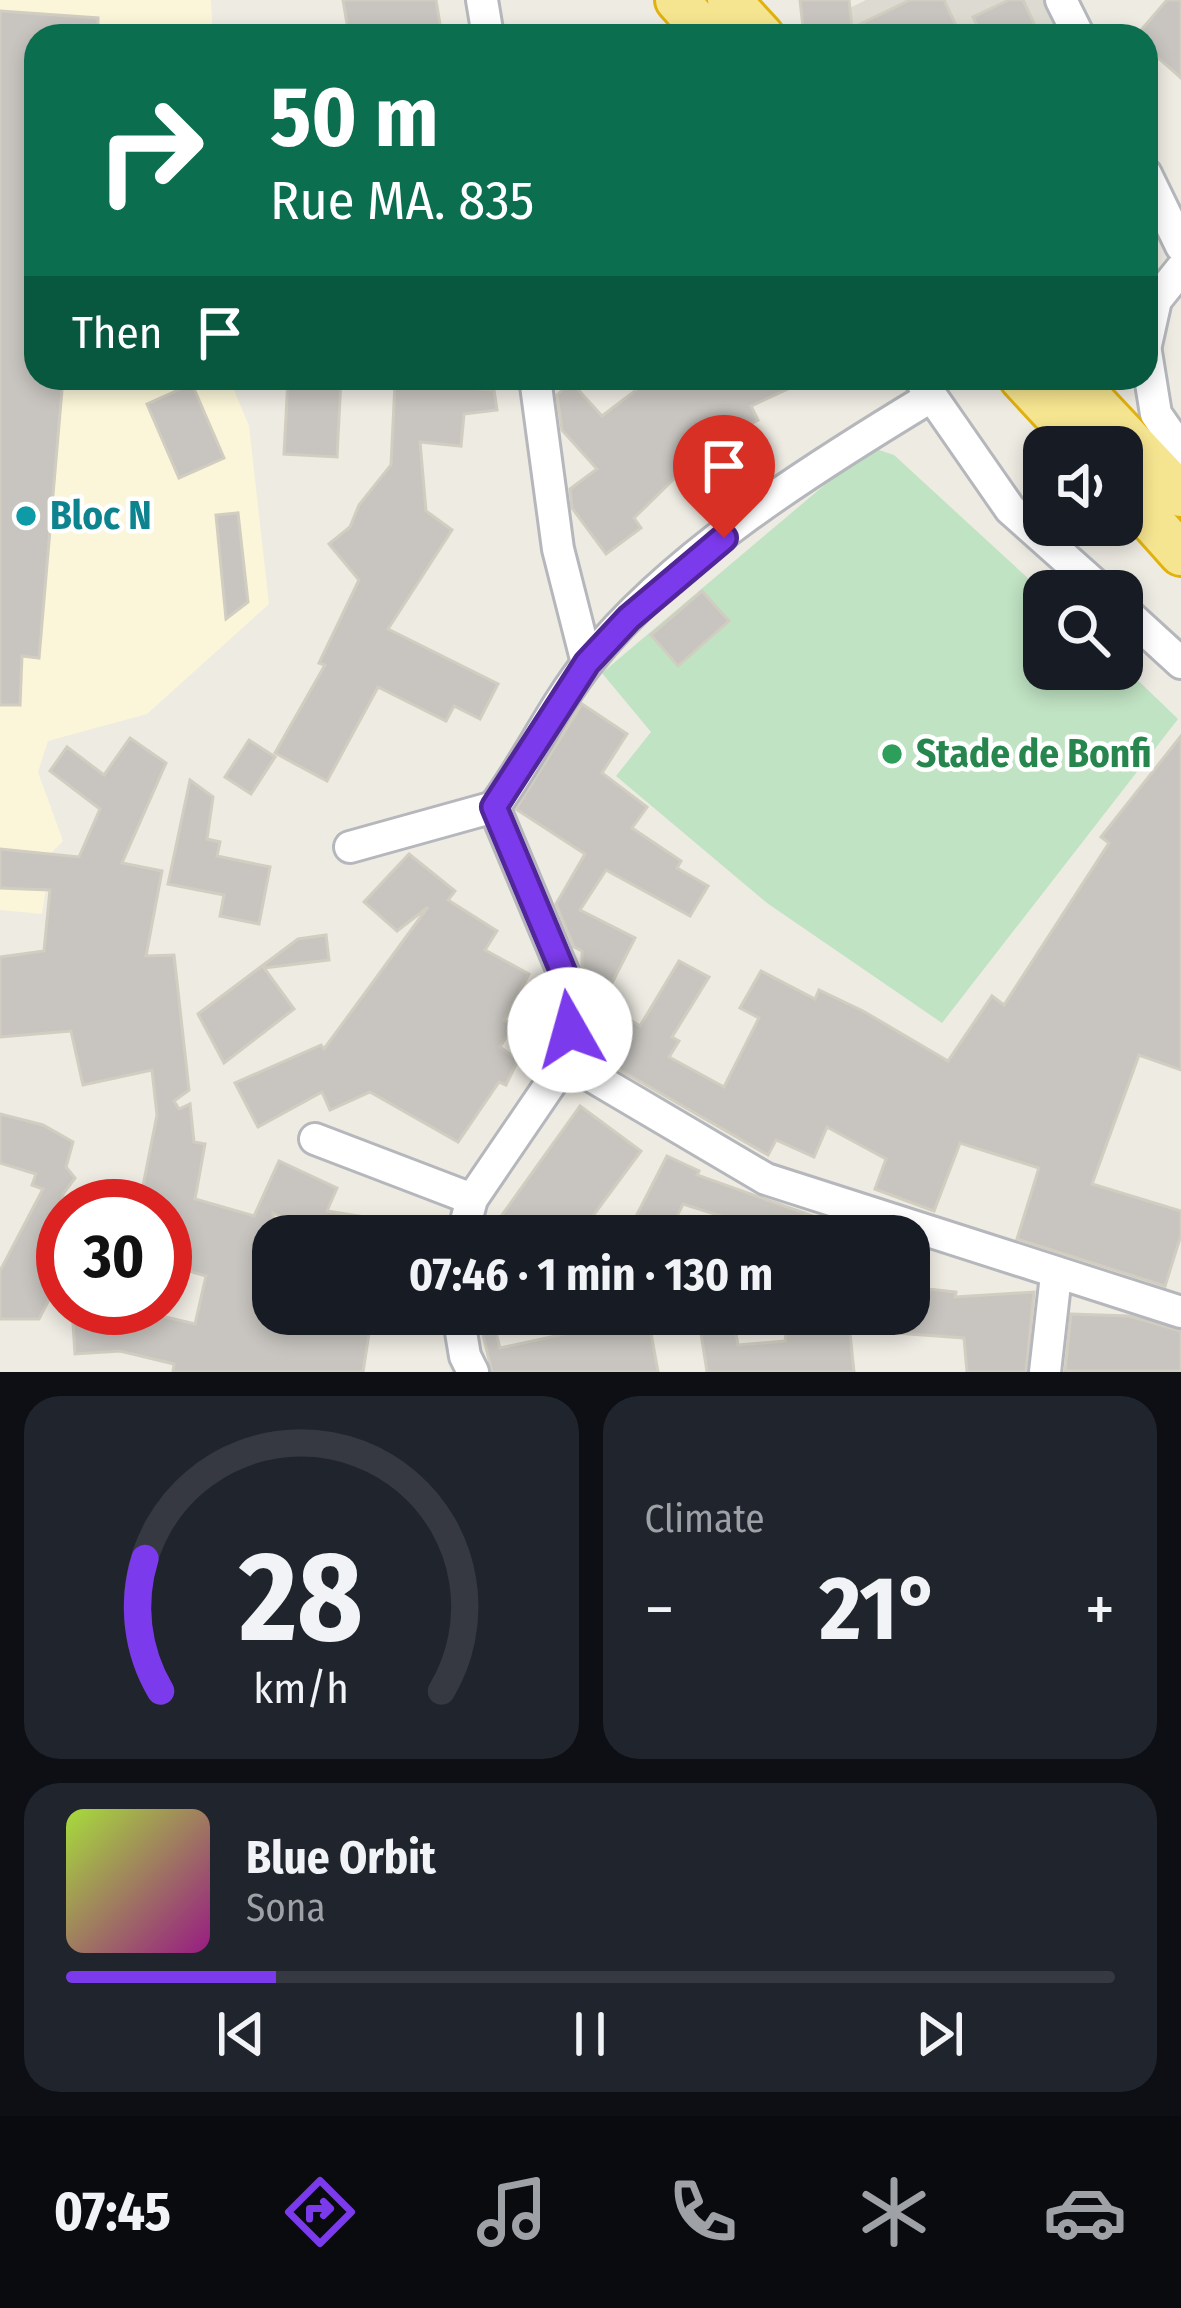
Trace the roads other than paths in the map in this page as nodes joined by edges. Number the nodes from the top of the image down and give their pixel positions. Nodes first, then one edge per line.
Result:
1 (677, 0) edge
2 (729, 0) edge
3 (698, 24) edge
4 (751, 24) edge
5 (1158, 199) edge
6 (1181, 246) edge
7 (1181, 268) edge
8 (1158, 297) edge
9 (537, 390) edge
10 (921, 390) edge
11 (931, 390) edge
12 (1030, 390) edge
13 (1082, 390) edge
14 (1152, 390) edge
15 (1064, 426) edge
16 (1181, 450) edge
17 (1181, 495) edge
18 (1143, 511) edge
19 (1181, 554) edge
20 (1078, 570) edge
21 (1143, 628) edge
22 (587, 663) junction
23 (1181, 663) edge
24 (494, 807) junction
25 (350, 847) dead end
26 (566, 1061) junction
27 (315, 1139) dead end
28 (472, 1199) junction
29 (468, 1215) edge
30 (1056, 1275) junction
31 (1181, 1312) edge
32 (462, 1335) edge
33 (473, 1372) edge
34 (1045, 1372) edge

1 - 3 highway
2 - 4 highway
5 - 6 street
7 - 8 street
9 - 22 street
10 - 22 street
11 - 20 street
12 - 15 highway
13 - 17 highway
14 - 16 street
18 - 19 highway
21 - 23 street
22 - 24 street
24 - 25 street
24 - 26 street
26 - 28 street
26 - 30 street
27 - 28 street
28 - 29 street
30 - 31 street
30 - 34 street
32 - 33 street

